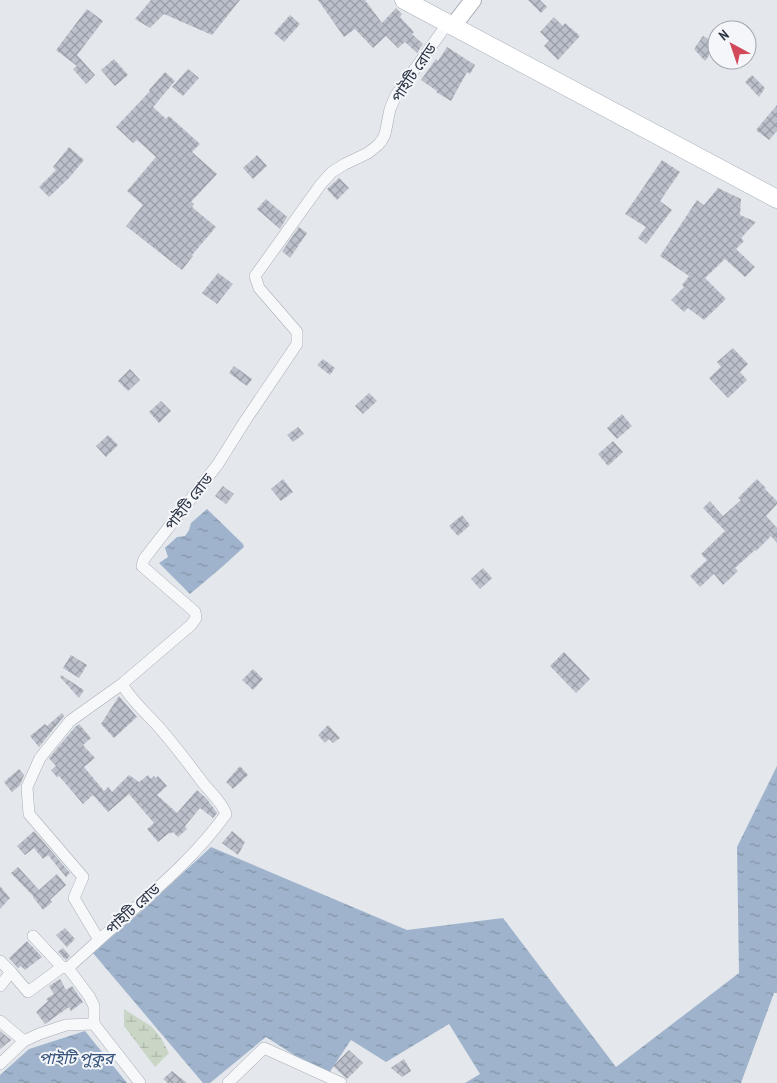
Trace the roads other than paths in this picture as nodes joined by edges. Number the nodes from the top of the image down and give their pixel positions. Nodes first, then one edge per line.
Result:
1 (404, 0) edge
2 (473, 0) edge
3 (451, 24) junction
4 (777, 199) edge
5 (122, 684) junction
6 (33, 936) dead end
7 (99, 940) junction
8 (0, 961) edge
9 (65, 967) junction
10 (11, 972) junction
11 (0, 986) edge
12 (0, 1021) edge
13 (94, 1024) junction
14 (24, 1040) junction
15 (0, 1064) edge
16 (140, 1083) edge
17 (228, 1083) edge
18 (341, 1083) edge

1 - 3 main road
2 - 3 street
3 - 4 main road
3 - 5 street, পাইটি রোড
5 - 7 street
5 - 7 street, পাইটি রোড
6 - 9 street
7 - 9 street
8 - 10 street
9 - 10 street
9 - 13 street
10 - 11 street
12 - 14 street
13 - 14 street
13 - 16 street
14 - 15 street
17 - 18 street

